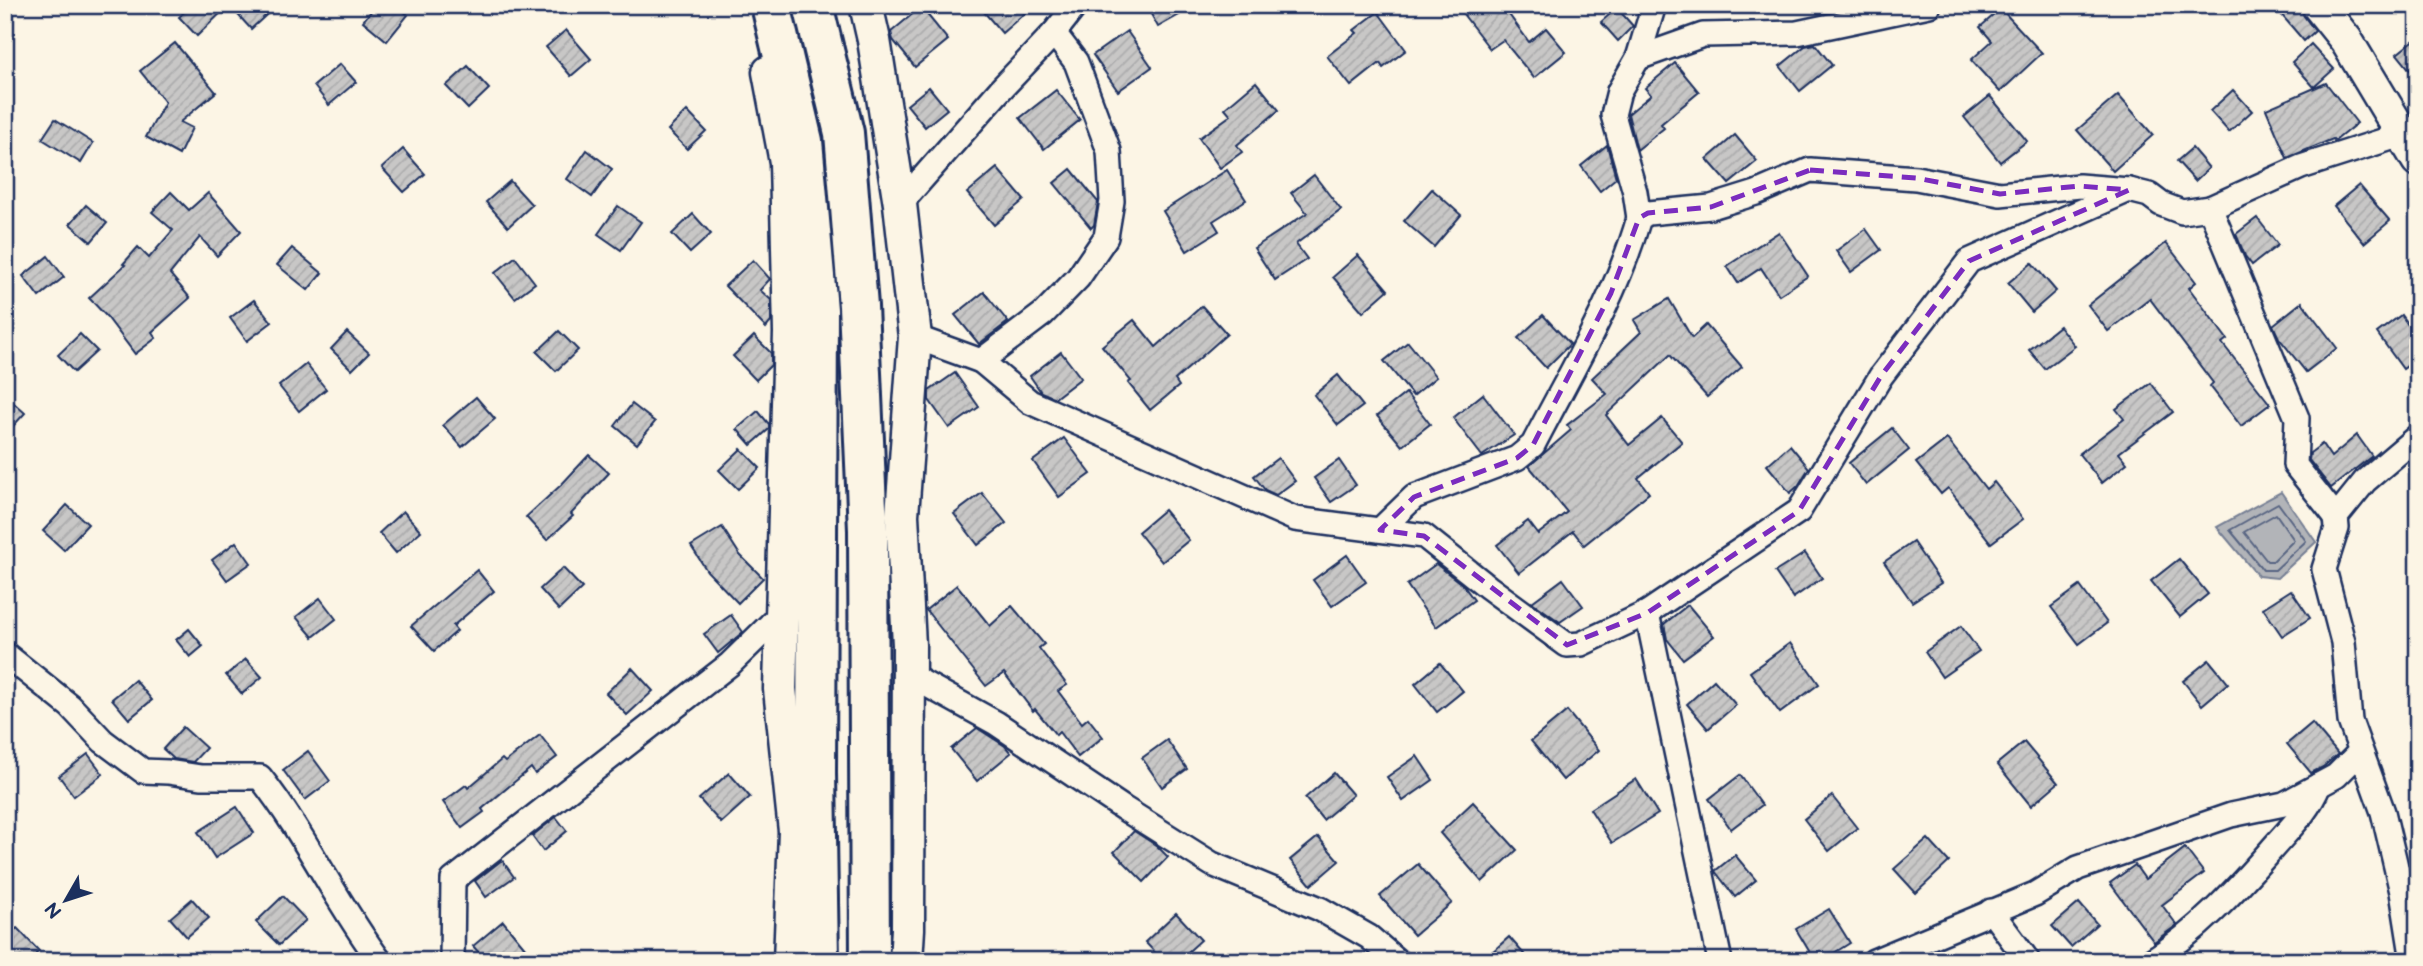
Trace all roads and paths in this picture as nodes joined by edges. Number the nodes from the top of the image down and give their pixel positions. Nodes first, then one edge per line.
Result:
1 (754, 5) edge
2 (771, 5) edge
3 (813, 5) edge
4 (866, 5) edge
5 (1076, 5) edge
6 (1654, 5) edge
7 (1929, 5) edge
8 (2318, 5) edge
9 (1054, 33) junction
10 (1638, 58) junction
11 (2413, 152) edge
12 (2129, 190) junction
13 (900, 204) junction
14 (2210, 208) junction
15 (1639, 218) junction
16 (915, 337) junction
17 (981, 361) junction
18 (2418, 436) edge
19 (2336, 517) junction
20 (1380, 530) junction
21 (784, 611) junction
22 (1647, 613) junction
23 (5, 654) edge
24 (909, 675) junction
25 (2360, 752) junction
26 (2319, 785) junction
27 (1990, 911) junction
28 (380, 961) edge
29 (452, 961) edge
30 (790, 961) edge
31 (819, 961) edge
32 (870, 961) edge
33 (906, 961) edge
34 (1397, 961) edge
35 (1720, 961) edge
36 (1874, 961) edge
37 (2028, 961) edge
38 (2151, 961) edge
39 (2413, 961) edge

1 - 21 street
2 - 31 highway
3 - 32 highway
4 - 13 street
5 - 9 street
6 - 10 street
7 - 10 street
8 - 11 street
9 - 13 street
9 - 17 street
10 - 15 street
11 - 14 street
12 - 14 street
12 - 15 street
12 - 22 street
13 - 16 street
14 - 19 street
15 - 20 street
16 - 17 street
16 - 24 street
17 - 20 street
18 - 19 street
19 - 25 street
20 - 22 street
21 - 29 street
21 - 30 street
22 - 35 street
23 - 28 street
24 - 33 street
24 - 34 street
25 - 26 street
25 - 39 street
26 - 27 street
26 - 38 street
27 - 36 street
27 - 37 street

